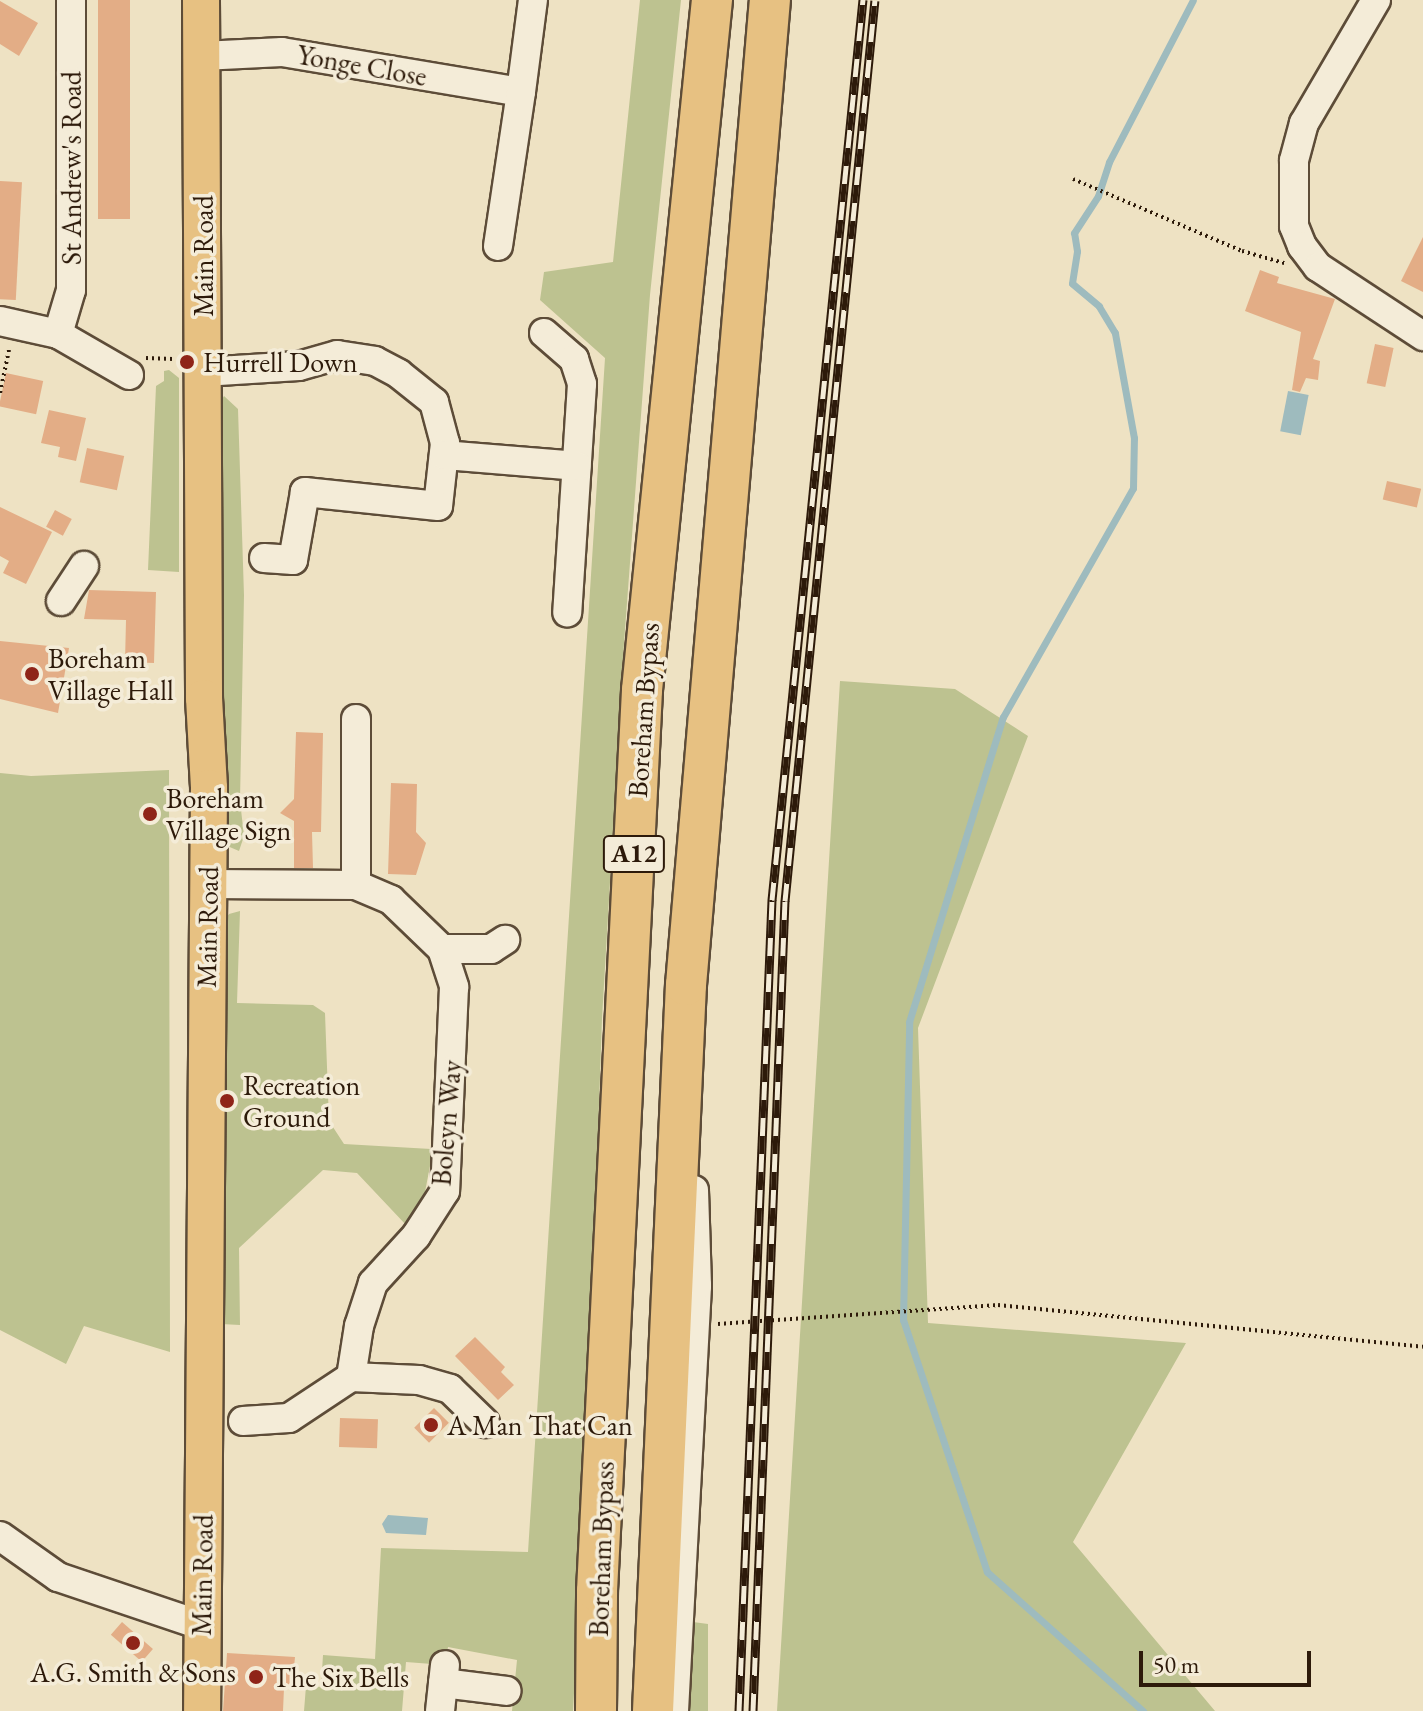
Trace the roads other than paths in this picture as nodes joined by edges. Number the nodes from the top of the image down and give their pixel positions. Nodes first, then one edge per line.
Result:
1 (71, 0) edge
2 (201, 0) edge
3 (533, 0) edge
4 (712, 0) edge
5 (770, 0) edge
6 (1376, 0) edge
7 (202, 56) junction
8 (521, 92) junction
9 (498, 246) dead end
10 (8, 322) edge
11 (544, 333) dead end
12 (58, 334) junction
13 (1423, 336) edge
14 (203, 363) junction
15 (129, 375) dead end
16 (444, 455) junction
17 (577, 466) junction
18 (264, 558) dead end
19 (84, 566) dead end
20 (61, 601) dead end
21 (567, 613) dead end
22 (356, 719) dead end
23 (208, 884) junction
24 (356, 885) junction
25 (505, 940) dead end
26 (442, 949) junction
27 (686, 985) junction
28 (351, 1377) junction
29 (243, 1421) dead end
30 (485, 1423) dead end
31 (0, 1536) edge
32 (201, 1625) junction
33 (507, 1691) dead end
34 (202, 1711) edge
35 (440, 1711) edge
36 (596, 1711) edge
37 (653, 1711) edge
38 (674, 1711) edge

1 - 12 street, St Andrew's Road
2 - 7 main road, Main Road
3 - 8 street
4 - 36 highway, Boreham Bypass / A12
5 - 27 highway, Boreham Bypass / A12
6 - 13 street
7 - 8 street, Yonge Close
7 - 14 main road, Main Road
8 - 9 street
10 - 12 street
11 - 17 street
12 - 15 street
14 - 16 street
14 - 23 main road, Main Road
16 - 17 street
16 - 18 street
17 - 21 street
19 - 20 street
22 - 24 street
23 - 24 street, Boleyn Way
23 - 32 main road, Main Road
24 - 26 street, Boleyn Way
25 - 26 street
26 - 28 street, Boleyn Way
27 - 37 highway, Boreham Bypass / A12
27 - 38 street
28 - 29 street
28 - 30 street
31 - 32 street
32 - 34 main road, Main Road
33 - 35 street

